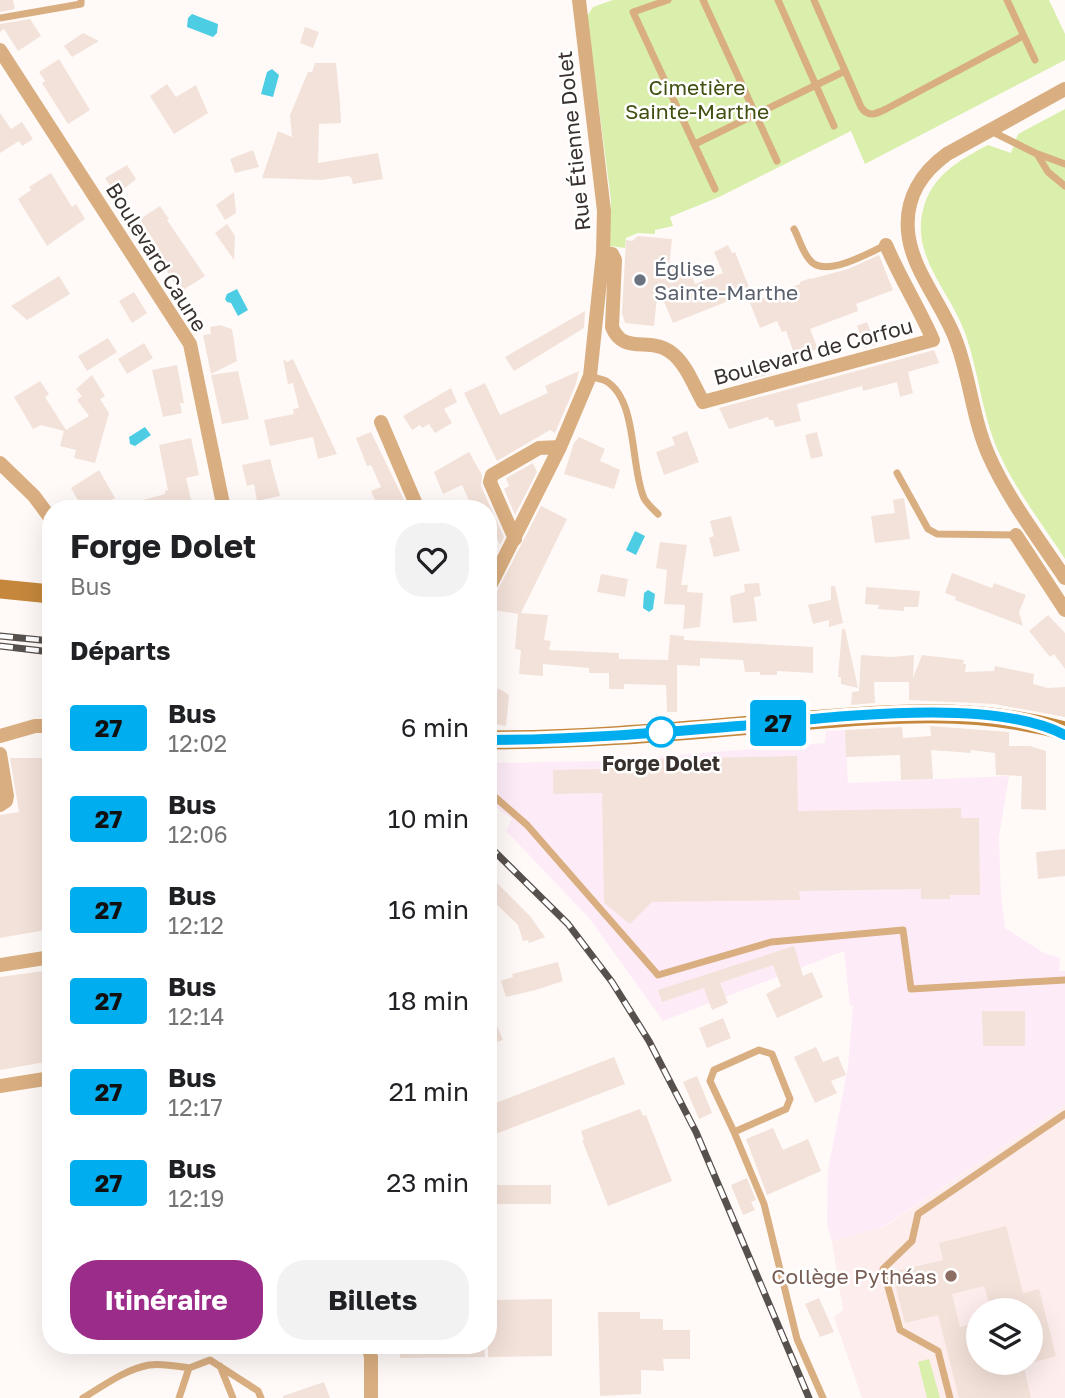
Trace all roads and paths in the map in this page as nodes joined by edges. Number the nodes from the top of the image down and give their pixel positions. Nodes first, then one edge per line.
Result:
1 (81, 0) edge
2 (579, 0) edge
3 (668, 0) edge
4 (703, 0) edge
5 (778, 0) edge
6 (814, 0) edge
7 (1007, 0) edge
8 (0, 18) edge
9 (1023, 36) junction
10 (0, 50) edge
11 (1035, 60) dead end
12 (845, 71) junction
13 (815, 84) junction
14 (1065, 89) edge
15 (755, 114) junction
16 (834, 126) dead end
17 (990, 131) junction
18 (695, 144) junction
19 (1037, 154) junction
20 (777, 161) dead end
21 (1065, 164) edge
22 (1065, 186) edge
23 (715, 189) dead end
24 (794, 229) dead end
25 (886, 245) joint
26 (603, 253) junction
27 (590, 376) junction
28 (381, 422) dead end
29 (560, 447) junction
30 (0, 463) edge
31 (897, 473) dead end
32 (223, 500) edge
33 (414, 500) edge
34 (42, 507) edge
35 (658, 514) dead end
36 (1016, 535) joint
37 (515, 539) junction
38 (497, 573) edge
39 (1065, 578) edge
40 (0, 589) edge
41 (42, 592) edge
42 (1065, 610) edge
43 (42, 726) edge
44 (1060, 731) edge
45 (0, 736) edge
46 (497, 740) edge
47 (0, 754) edge
48 (497, 799) edge
49 (0, 805) edge
50 (42, 958) edge
51 (0, 965) edge
52 (1065, 980) edge
53 (42, 1079) edge
54 (0, 1086) edge
55 (1065, 1114) edge
56 (734, 1132) junction
57 (369, 1354) edge
58 (220, 1364) junction
59 (189, 1368) junction
60 (83, 1398) edge
61 (179, 1398) edge
62 (233, 1398) edge
63 (261, 1398) edge
64 (370, 1398) edge
65 (823, 1398) edge
66 (950, 1398) edge

1 - 8 lane
2 - 26 street, Rue Étienne Dolet
3 - 18 lane
4 - 15 lane
5 - 13 lane
6 - 12 lane
7 - 9 lane
9 - 11 lane
9 - 12 lane
10 - 32 street, Boulevard Caune
12 - 13 lane
13 - 15 lane
13 - 16 lane
14 - 17 street
15 - 18 lane
15 - 20 lane
17 - 19 lane
17 - 39 street
18 - 23 lane
19 - 21 lane
19 - 22 lane
24 - 25 lane
25 - 26 street, Boulevard de Corfou
26 - 27 street, Rue Étienne Dolet
27 - 29 street, Rue Étienne Dolet
27 - 35 lane
28 - 33 street
29 - 37 street, Rue Étienne Dolet
29 - 37 street
30 - 34 street
31 - 36 lane
36 - 42 street
37 - 38 street, Rue Étienne Dolet
40 - 41 main road
43 - 45 street
44 - 46 main road
47 - 49 street
48 - 52 lane
50 - 51 street
53 - 54 street
55 - 66 lane
56 - 56 lane
56 - 65 lane
57 - 64 street
58 - 59 lane
58 - 62 lane
58 - 63 lane
59 - 60 lane
59 - 61 lane

